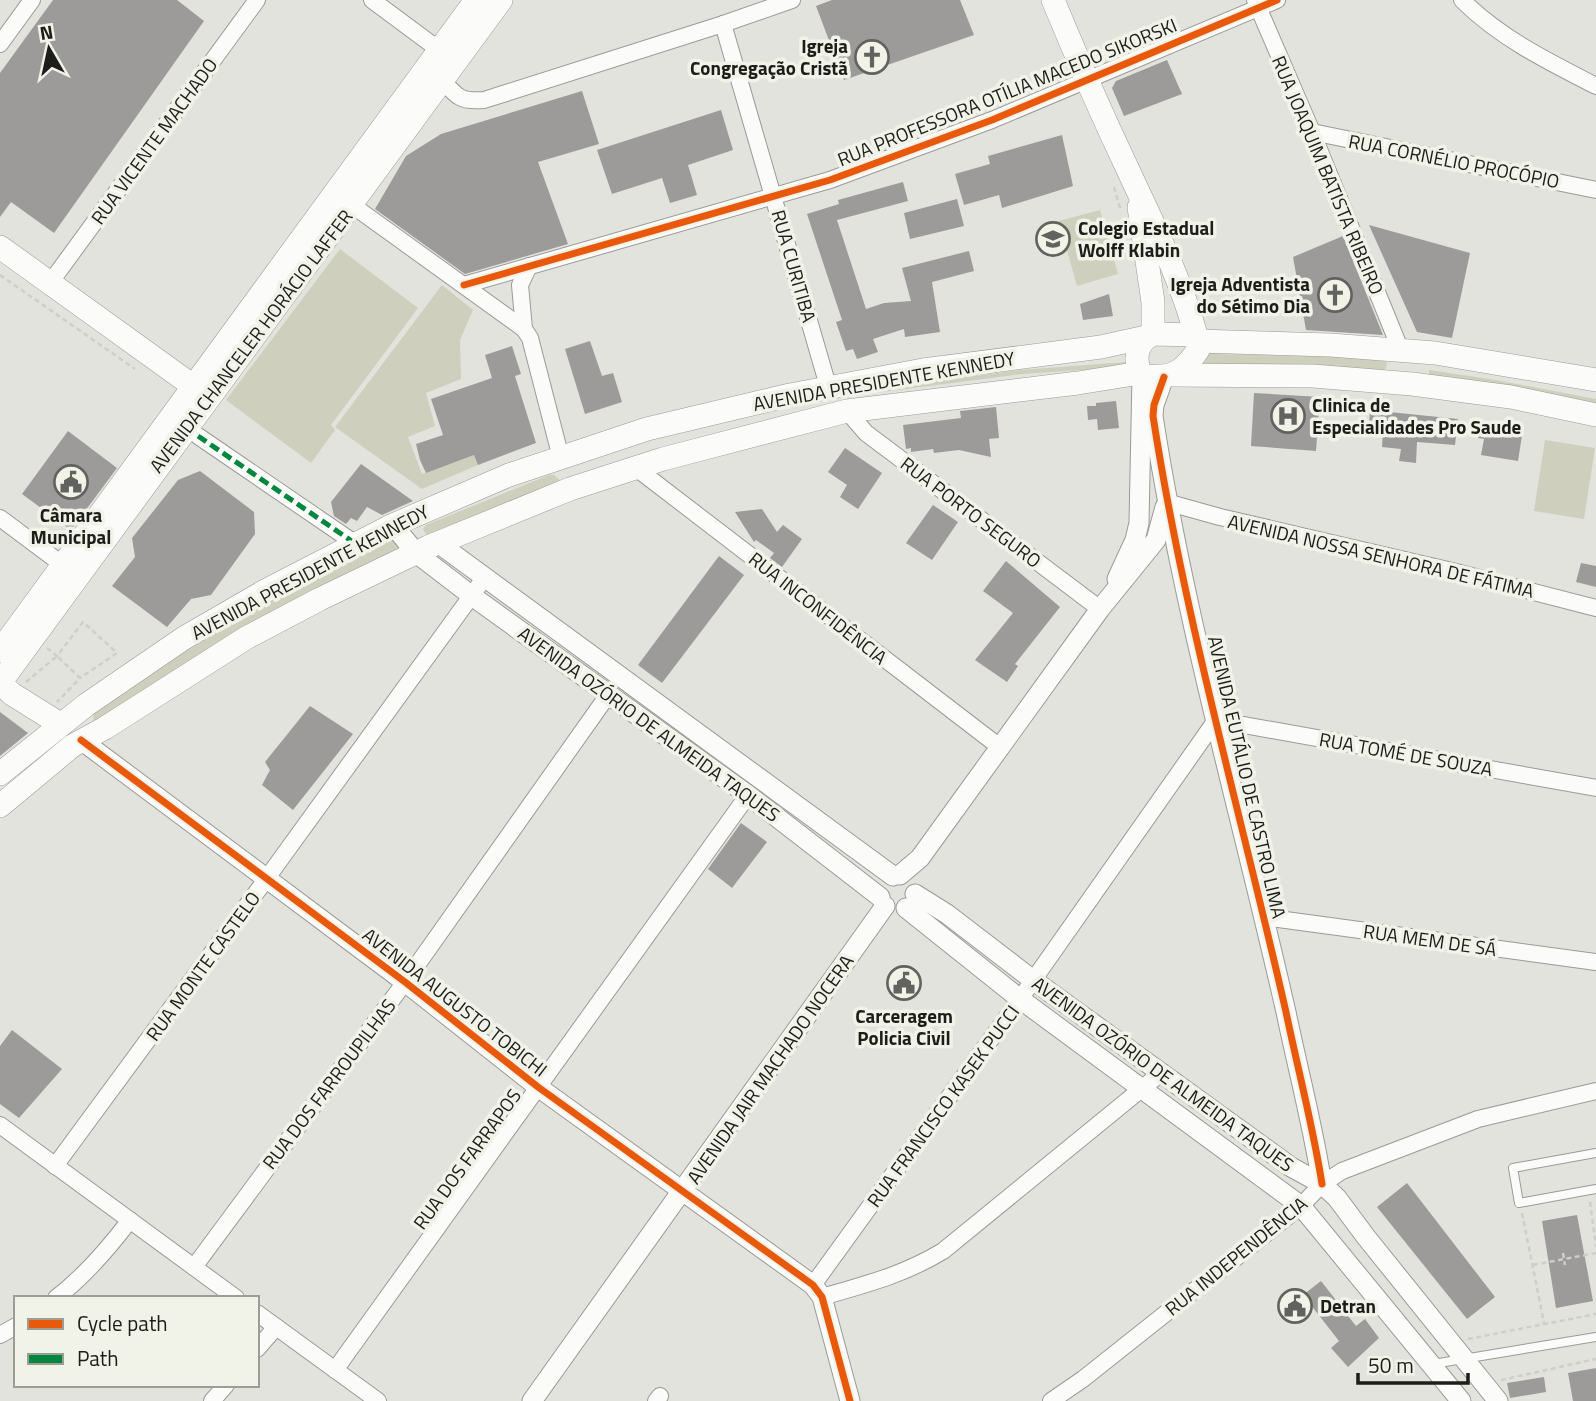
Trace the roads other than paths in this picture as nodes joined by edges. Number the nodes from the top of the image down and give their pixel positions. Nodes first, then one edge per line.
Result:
1 (32, 0) edge
2 (257, 0) edge
3 (372, 0) edge
4 (476, 0) edge
5 (501, 0) edge
6 (792, 0) edge
7 (1053, 0) edge
8 (1277, 0) edge
9 (1462, 0) edge
10 (1256, 4) edge
11 (723, 24) junction
12 (0, 44) edge
13 (448, 56) junction
14 (1086, 80) junction
15 (443, 81) junction
16 (1596, 86) edge
17 (1312, 132) junction
18 (1136, 187) junction
19 (1596, 190) edge
20 (773, 196) junction
21 (352, 205) junction
22 (0, 247) edge
23 (529, 266) junction
24 (50, 283) junction
25 (464, 285) junction
26 (524, 328) junction
27 (1149, 336) junction
28 (1197, 338) junction
29 (1401, 351) junction
30 (1155, 375) junction
31 (1596, 380) edge
32 (828, 386) junction
33 (200, 391) junction
34 (847, 411) junction
35 (1596, 415) edge
36 (198, 436) dead end
37 (561, 457) junction
38 (636, 468) junction
39 (1166, 502) junction
40 (0, 519) edge
41 (393, 525) junction
42 (438, 542) junction
43 (356, 544) junction
44 (416, 553) junction
45 (63, 565) junction
46 (485, 577) junction
47 (472, 596) junction
48 (1105, 601) junction
49 (1596, 608) edge
50 (0, 651) edge
51 (7, 684) edge
52 (608, 695) junction
53 (0, 697) edge
54 (56, 720) junction
55 (1216, 720) junction
56 (81, 740) junction
57 (1001, 748) junction
58 (0, 774) edge
59 (1596, 788) edge
60 (748, 795) junction
61 (0, 806) edge
62 (267, 878) junction
63 (906, 888) junction
64 (882, 901) junction
65 (1264, 917) junction
66 (1596, 962) edge
67 (1033, 980) junction
68 (405, 982) junction
69 (1020, 999) junction
70 (1161, 1073) junction
71 (538, 1087) junction
72 (1142, 1088) junction
73 (1596, 1091) edge
74 (0, 1125) edge
75 (1596, 1153) edge
76 (55, 1166) junction
77 (1322, 1184) junction
78 (1592, 1190) edge
79 (682, 1192) junction
80 (1301, 1206) junction
81 (130, 1220) junction
82 (194, 1267) junction
83 (818, 1291) junction
84 (58, 1296) edge
85 (233, 1296) edge
86 (259, 1314) edge
87 (276, 1327) junction
88 (1596, 1337) edge
89 (259, 1347) edge
90 (1457, 1350) junction
91 (1432, 1364) junction
92 (335, 1370) junction
93 (224, 1387) edge
94 (212, 1401) edge
95 (378, 1401) edge
96 (532, 1401) edge
97 (850, 1401) edge
98 (1051, 1401) edge
99 (1461, 1401) edge
100 (1498, 1401) edge

1 - 12 street
2 - 24 street, RUA VICENTE MACHADO
3 - 13 street
4 - 13 main road, AVENIDA CHANCELER HORÁCIO LAFFER
5 - 13 main road, AVENIDA CHANCELER HORÁCIO LAFFER
6 - 11 street
7 - 14 main road
8 - 10 street, RUA PROFESSORA OTÍLIA MACEDO SIKORSKI
9 - 16 street
10 - 14 street, RUA PROFESSORA OTÍLIA MACEDO SIKORSKI
10 - 17 street, RUA JOAQUIM BATISTA RIBEIRO
11 - 15 street
11 - 20 street, RUA CURITIBA
13 - 15 main road, AVENIDA CHANCELER HORÁCIO LAFFER
13 - 33 main road, AVENIDA CHANCELER HORÁCIO LAFFER
14 - 18 main road
14 - 20 street, RUA PROFESSORA OTÍLIA MACEDO SIKORSKI
15 - 21 main road, AVENIDA CHANCELER HORÁCIO LAFFER
17 - 19 street, RUA CORNÉLIO PROCÓPIO
17 - 29 street, RUA JOAQUIM BATISTA RIBEIRO
18 - 27 main road
18 - 28 main road
20 - 23 street, RUA PROFESSORA OTÍLIA MACEDO SIKORSKI
20 - 32 street, RUA CURITIBA
21 - 25 street
21 - 33 main road, AVENIDA CHANCELER HORÁCIO LAFFER
22 - 24 main road
23 - 25 street, RUA PROFESSORA OTÍLIA MACEDO SIKORSKI
23 - 26 street
24 - 33 main road
25 - 26 street
26 - 37 street
27 - 28 main road, AVENIDA PRESIDENTE KENNEDY
27 - 30 main road
27 - 32 main road, AVENIDA PRESIDENTE KENNEDY
28 - 29 main road
28 - 30 main road
29 - 31 main road
30 - 34 main road, AVENIDA PRESIDENTE KENNEDY
30 - 35 main road, AVENIDA PRESIDENTE KENNEDY
30 - 39 street, AVENIDA EUTÁLIO DE CASTRO LIMA
30 - 48 street
32 - 37 main road, AVENIDA PRESIDENTE KENNEDY
33 - 45 main road, AVENIDA CHANCELER HORÁCIO LAFFER
33 - 51 main road, AVENIDA CHANCELER HORÁCIO LAFFER
34 - 38 main road, AVENIDA PRESIDENTE KENNEDY
34 - 48 street, RUA PORTO SEGURO
36 - 43 street
37 - 41 main road, AVENIDA PRESIDENTE KENNEDY
38 - 42 main road, AVENIDA PRESIDENTE KENNEDY
38 - 57 street, RUA INCONFIDÊNCIA
39 - 48 street
39 - 49 street, AVENIDA NOSSA SENHORA DE FÁTIMA
39 - 55 street, AVENIDA EUTÁLIO DE CASTRO LIMA
40 - 45 street
41 - 43 main road, AVENIDA PRESIDENTE KENNEDY
41 - 44 street, AVENIDA OZÓRIO DE ALMEIDA TAQUES
42 - 44 main road, AVENIDA PRESIDENTE KENNEDY
42 - 46 street, AVENIDA OZÓRIO DE ALMEIDA TAQUES
43 - 54 main road, AVENIDA PRESIDENTE KENNEDY
44 - 47 street, AVENIDA OZÓRIO DE ALMEIDA TAQUES
44 - 56 main road, AVENIDA PRESIDENTE KENNEDY
45 - 50 main road, AVENIDA CHANCELER HORÁCIO LAFFER
46 - 47 street, RUA MONTE CASTELO
46 - 63 street, AVENIDA OZÓRIO DE ALMEIDA TAQUES
47 - 52 street, AVENIDA OZÓRIO DE ALMEIDA TAQUES
47 - 62 street, RUA MONTE CASTELO
48 - 57 street
51 - 54 main road
52 - 60 street, AVENIDA OZÓRIO DE ALMEIDA TAQUES
52 - 68 street, RUA DOS FARROUPILHAS
53 - 54 main road
54 - 58 main road, AVENIDA PRESIDENTE KENNEDY
55 - 59 street, RUA TOMÉ DE SOUZA
55 - 65 street, AVENIDA EUTÁLIO DE CASTRO LIMA
55 - 67 street, RUA FRANCISCO KASEK PUCCI
56 - 61 main road, AVENIDA PRESIDENTE KENNEDY
56 - 62 street, AVENIDA AUGUSTO TOBICHI
57 - 63 street
60 - 64 street, AVENIDA OZÓRIO DE ALMEIDA TAQUES
60 - 71 street, RUA DOS FARRAPOS
62 - 68 street, AVENIDA AUGUSTO TOBICHI
62 - 76 street, RUA MONTE CASTELO
63 - 64 street, AVENIDA JAIR MACHADO NOCERA
63 - 64 street
63 - 67 street, AVENIDA OZÓRIO DE ALMEIDA TAQUES
63 - 69 street, AVENIDA OZÓRIO DE ALMEIDA TAQUES
64 - 79 street, AVENIDA JAIR MACHADO NOCERA
65 - 66 street, RUA MEM DE SÁ
65 - 77 street, AVENIDA EUTÁLIO DE CASTRO LIMA
67 - 69 street, RUA FRANCISCO KASEK PUCCI
67 - 70 street, AVENIDA OZÓRIO DE ALMEIDA TAQUES
68 - 71 street, AVENIDA AUGUSTO TOBICHI
68 - 82 street, RUA DOS FARROUPILHAS
69 - 72 street, AVENIDA OZÓRIO DE ALMEIDA TAQUES
69 - 83 street, RUA FRANCISCO KASEK PUCCI
70 - 72 street
70 - 77 street, AVENIDA OZÓRIO DE ALMEIDA TAQUES
71 - 79 street, AVENIDA AUGUSTO TOBICHI
71 - 92 street, RUA DOS FARRAPOS
72 - 80 street, AVENIDA OZÓRIO DE ALMEIDA TAQUES
72 - 83 street
73 - 77 street, RUA INDEPENDÊNCIA
74 - 76 street
75 - 78 lane
76 - 81 street
77 - 80 street, RUA INDEPENDÊNCIA
77 - 90 street, AVENIDA OZÓRIO DE ALMEIDA TAQUES
79 - 83 street, AVENIDA AUGUSTO TOBICHI
79 - 96 street, AVENIDA JAIR MACHADO NOCERA
80 - 91 street, AVENIDA OZÓRIO DE ALMEIDA TAQUES
80 - 98 street, RUA INDEPENDÊNCIA
81 - 82 street
81 - 84 street
82 - 85 street
83 - 97 street
86 - 87 street
87 - 89 street
87 - 92 street
88 - 90 lane
90 - 91 lane
90 - 100 street, AVENIDA OZÓRIO DE ALMEIDA TAQUES
91 - 99 street, AVENIDA OZÓRIO DE ALMEIDA TAQUES
92 - 95 street
93 - 94 street

